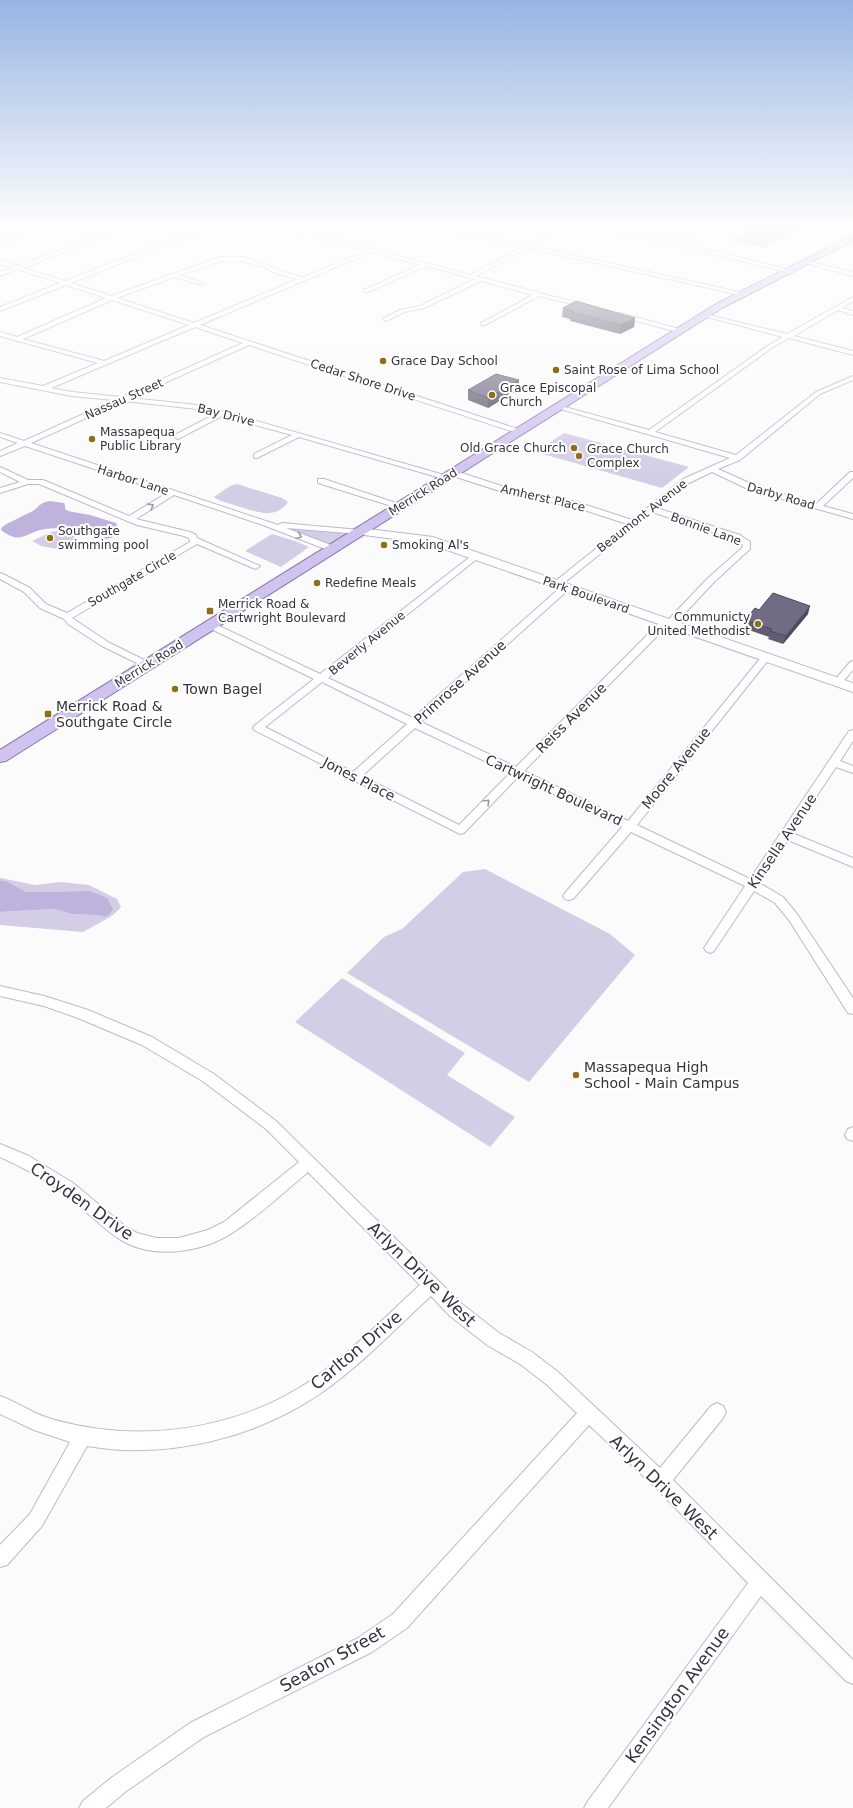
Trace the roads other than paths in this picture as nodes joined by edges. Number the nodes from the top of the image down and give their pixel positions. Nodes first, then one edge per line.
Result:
1 (85, 310) edge
2 (148, 310) edge
3 (229, 310) edge
4 (405, 310) edge
5 (508, 310) edge
6 (715, 310) edge
7 (833, 310) edge
8 (613, 313) edge
9 (706, 315) junction
10 (386, 319) dead end
11 (483, 324) dead end
12 (194, 325) junction
13 (681, 331) junction
14 (0, 334) edge
15 (788, 336) junction
16 (17, 339) junction
17 (249, 343) junction
18 (853, 353) edge
19 (104, 363) junction
20 (853, 378) edge
21 (0, 380) edge
22 (43, 389) junction
23 (124, 399) junction
24 (559, 408) junction
25 (222, 413) junction
26 (520, 431) junction
27 (651, 432) junction
28 (298, 434) junction
29 (0, 435) edge
30 (178, 437) dead end
31 (25, 443) junction
32 (0, 454) edge
33 (257, 456) dead end
34 (737, 458) junction
35 (0, 469) edge
36 (711, 469) junction
37 (853, 474) edge
38 (450, 475) junction
39 (27, 482) junction
40 (322, 482) dead end
41 (163, 490) junction
42 (0, 491) edge
43 (172, 493) junction
44 (401, 506) junction
45 (818, 506) junction
46 (650, 509) junction
47 (120, 516) junction
48 (853, 516) edge
49 (382, 518) junction
50 (130, 519) junction
51 (633, 523) junction
52 (266, 524) junction
53 (360, 532) junction
54 (195, 540) junction
55 (429, 540) junction
56 (333, 549) junction
57 (475, 556) junction
58 (256, 566) dead end
59 (0, 576) edge
60 (561, 586) junction
61 (67, 617) junction
62 (668, 623) junction
63 (210, 625) junction
64 (766, 657) junction
65 (853, 664) edge
66 (146, 666) junction
67 (321, 679) junction
68 (837, 683) junction
69 (853, 688) edge
70 (413, 724) junction
71 (258, 728) joint
72 (853, 734) edge
73 (0, 757) edge
74 (834, 763) junction
75 (853, 770) edge
76 (516, 773) junction
77 (355, 776) junction
78 (630, 826) junction
79 (460, 830) joint
80 (786, 835) junction
81 (853, 863) edge
82 (752, 885) junction
83 (569, 896) dead end
84 (710, 948) dead end
85 (0, 991) edge
86 (853, 1009) edge
87 (0, 1150) edge
88 (309, 1163) junction
89 (431, 1285) junction
90 (0, 1404) edge
91 (717, 1412) dead end
92 (588, 1413) junction
93 (82, 1437) junction
94 (661, 1481) junction
95 (0, 1558) edge
96 (760, 1582) junction
97 (853, 1674) edge
98 (90, 1808) edge
99 (595, 1808) edge

1 - 16 street
2 - 12 street, Cedar Shore Drive
3 - 12 street
4 - 10 street
5 - 11 street
6 - 9 main road, Merrick Road
7 - 15 street
8 - 13 street
9 - 13 main road, Merrick Road
9 - 15 street
12 - 17 street, Cedar Shore Drive
12 - 19 street
13 - 24 main road, Merrick Road
14 - 16 street
15 - 18 street
15 - 27 street
16 - 19 street
17 - 23 street, Nassau Street
17 - 26 street, Cedar Shore Drive
19 - 22 street
20 - 34 street, Beaumont Avenue
21 - 22 street, Bay Drive
22 - 23 street, Bay Drive
23 - 25 street, Bay Drive
23 - 31 street, Nassau Street
24 - 26 main road, Merrick Road
24 - 27 street
25 - 28 street, Bay Drive
25 - 30 street
26 - 38 main road, Merrick Road
27 - 34 street
28 - 33 street
28 - 38 street, Bay Drive
29 - 31 street, Harbor Lane
31 - 32 street, Nassau Street
31 - 41 street, Harbor Lane
34 - 36 street, Beaumont Avenue
35 - 39 street, Southgate Circle
36 - 45 street, Darby Road
36 - 46 street, Beaumont Avenue
37 - 45 street
38 - 44 main road, Merrick Road
38 - 51 street, Amherst Place
39 - 42 street, Southgate Circle
39 - 47 street, Southgate Circle
40 - 44 street
41 - 43 street, Harbor Lane
41 - 47 street
50 -> 43 street
43 - 52 street, Harbor Lane
44 - 49 main road, Merrick Road
45 - 48 street, Darby Road
46 - 51 street, Beaumont Avenue
46 - 62 street, Bonnie Lane
47 - 50 street, Southgate Circle
49 - 53 main road, Merrick Road
49 - 55 main road
50 - 54 street, Southgate Circle
51 - 60 street, Beaumont Avenue
52 - 53 street, Harbor Lane
52 -> 56 street, Harbor Lane
53 - 55 main road, Park Boulevard
53 - 56 main road, Merrick Road
54 - 58 street, Southgate Circle
54 - 61 street, Southgate Circle
55 - 57 main road, Park Boulevard
56 - 63 main road, Merrick Road
57 - 60 main road, Park Boulevard
57 - 67 street, Beverly Avenue
59 - 61 street
60 - 62 main road, Park Boulevard
60 - 70 street, Primrose Avenue
61 - 66 street
62 - 64 main road, Park Boulevard
62 - 76 street, Reiss Avenue
63 - 66 main road, Merrick Road
63 - 67 street, Cartwright Boulevard
64 - 68 main road, Park Boulevard
64 - 78 street, Moore Avenue
65 - 68 street
66 - 73 main road, Merrick Road
67 - 70 street, Cartwright Boulevard
67 - 71 street, Beverly Avenue
68 - 69 main road, Park Boulevard
70 - 76 street, Cartwright Boulevard
70 - 77 street, Primrose Avenue
71 - 77 street, Jones Place
72 - 74 street, Kinsella Avenue
74 - 75 street
74 - 80 street, Kinsella Avenue
76 - 78 street, Cartwright Boulevard
79 -> 76 street, Reiss Avenue
77 - 79 street, Jones Place
78 - 82 street, Cartwright Boulevard
78 - 83 street, Moore Avenue
80 - 81 street
80 - 82 street, Kinsella Avenue
82 - 84 street, Kinsella Avenue
82 - 86 street, Cartwright Boulevard
85 - 88 street, Arlyn Drive West
87 - 88 street, Croyden Drive
88 - 89 street, Arlyn Drive West
89 - 92 street, Arlyn Drive West
89 - 93 street, Carlton Drive
90 - 93 street, Carlton Drive
91 - 94 street
92 - 94 street, Arlyn Drive West
92 - 98 street, Seaton Street
93 - 95 street
94 - 96 street, Arlyn Drive West
96 - 97 street, Arlyn Drive West
96 - 99 street, Kensington Avenue

